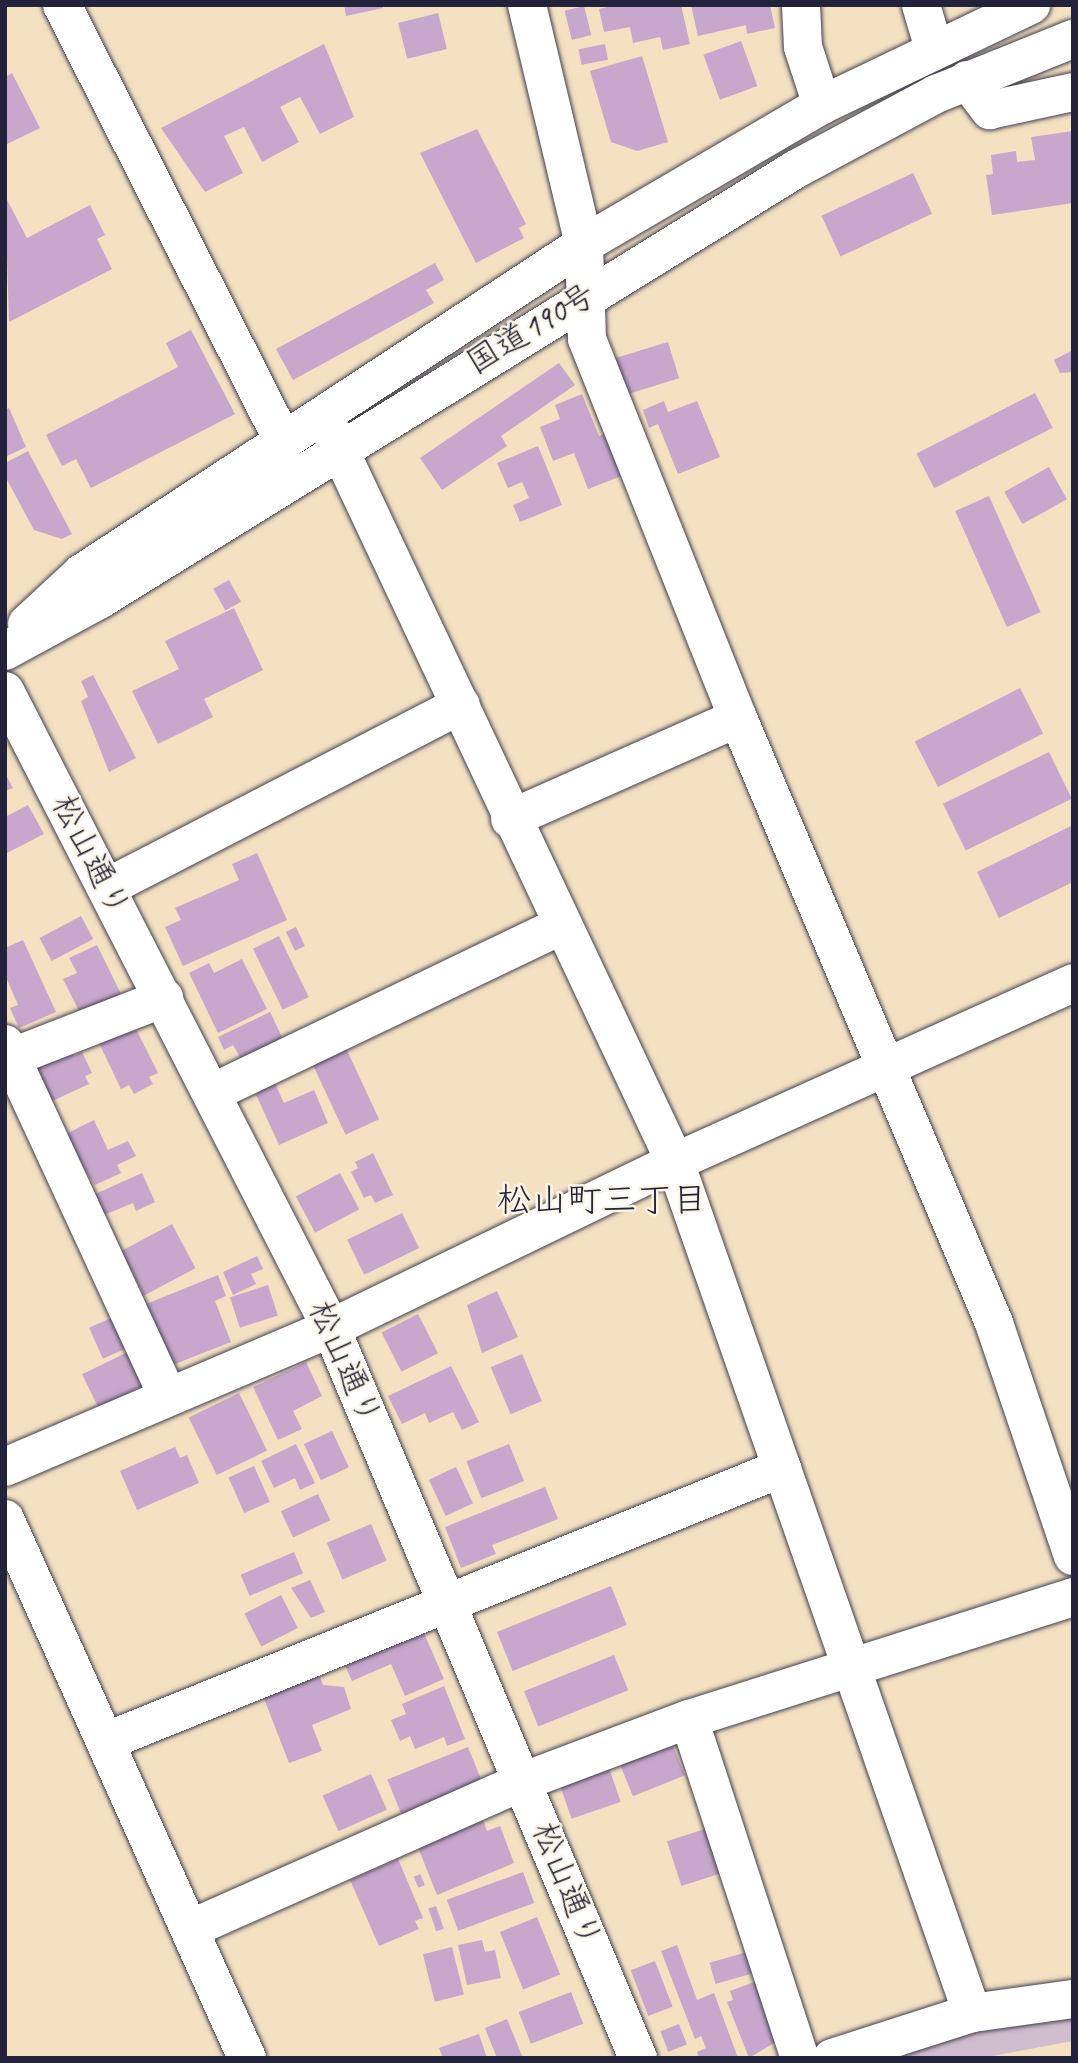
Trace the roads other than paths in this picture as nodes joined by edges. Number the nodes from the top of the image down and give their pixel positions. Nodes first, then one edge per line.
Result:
1 (62, 5) edge
2 (527, 5) edge
3 (801, 5) edge
4 (921, 5) edge
5 (1031, 5) edge
6 (988, 15) edge
7 (1073, 39) edge
8 (934, 49) junction
9 (967, 80) junction
10 (1073, 92) edge
11 (822, 105) junction
12 (584, 244) junction
13 (583, 297) junction
14 (331, 433) junction
15 (285, 443) junction
16 (5, 644) edge
17 (5, 651) edge
18 (5, 691) edge
19 (461, 705) junction
20 (738, 718) junction
21 (510, 819) junction
22 (108, 887) junction
23 (559, 926) junction
24 (1073, 983) edge
25 (164, 999) junction
26 (7, 1054) edge
27 (887, 1064) junction
28 (214, 1092) junction
29 (675, 1162) junction
30 (331, 1328) junction
31 (168, 1396) junction
32 (5, 1467) edge
33 (782, 1468) junction
34 (5, 1519) edge
35 (1073, 1556) edge
36 (1073, 1597) edge
37 (447, 1600) junction
38 (854, 1664) junction
39 (689, 1719) junction
40 (107, 1741) junction
41 (524, 1782) junction
42 (190, 1929) junction
43 (1073, 1999) edge
44 (972, 2013) junction
45 (247, 2058) edge
46 (638, 2058) edge
47 (800, 2058) edge
48 (832, 2058) edge

1 - 15 main road
2 - 12 main road
3 - 11 main road
4 - 8 main road
5 - 6 main road, 国道190号
6 - 8 main road, 国道190号
7 - 9 main road, 国道190号
8 - 11 main road, 国道190号
9 - 10 main road
9 - 13 main road, 国道190号
11 - 12 main road, 国道190号
12 - 13 main road
12 - 14 main road, 国道190号
13 - 14 main road, 国道190号
13 - 20 main road
14 - 15 main road, 国道190号
14 - 17 main road, 国道190号
14 - 19 main road
15 - 16 main road, 国道190号
18 - 22 main road, 松山通り
19 - 21 main road
19 - 22 main road
20 - 21 main road
20 - 27 main road
21 - 23 main road
22 - 25 main road, 松山通り
23 - 28 main road
23 - 29 main road
24 - 27 main road
25 - 26 main road
25 - 28 main road, 松山通り
26 - 31 main road
27 - 29 main road
27 - 35 main road
28 - 30 main road, 松山通り
29 - 30 main road
29 - 33 main road
30 - 31 main road
30 - 37 main road, 松山通り
31 - 32 main road
33 - 37 main road
33 - 38 main road
34 - 40 main road
36 - 38 main road
37 - 40 main road
37 - 41 main road, 松山通り
38 - 39 main road
38 - 44 main road
39 - 41 main road
39 - 47 main road
40 - 42 main road
41 - 42 main road
41 - 46 main road, 松山通り
42 - 45 main road
43 - 44 main road
44 - 48 main road

